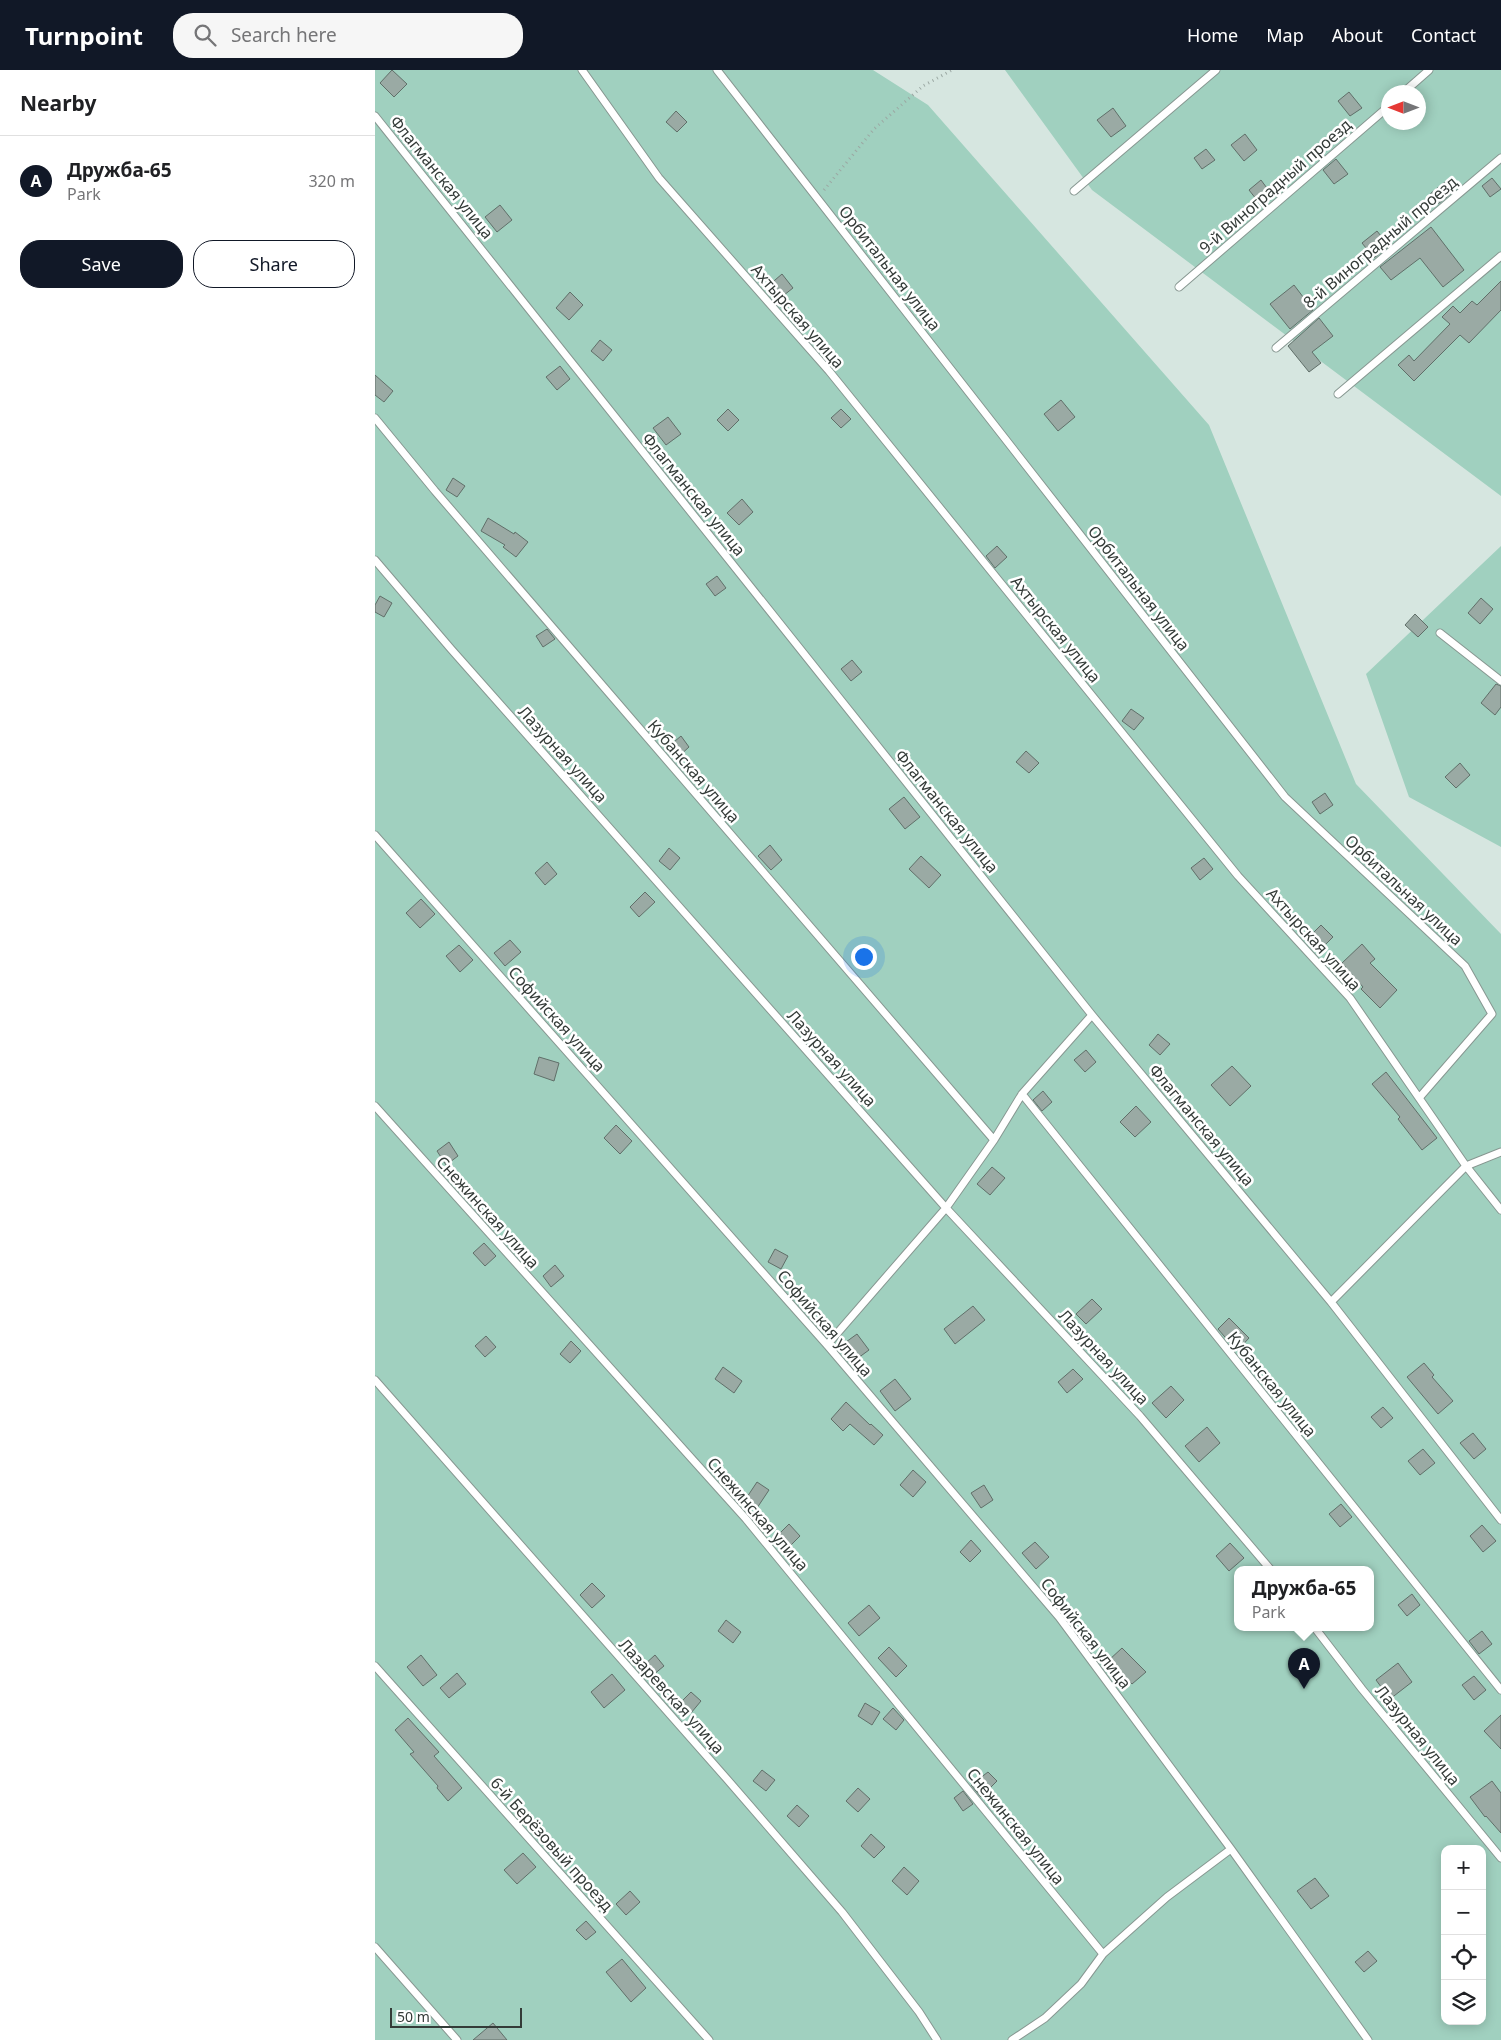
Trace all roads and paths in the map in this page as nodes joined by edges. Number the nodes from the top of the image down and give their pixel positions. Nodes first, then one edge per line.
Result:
1 (582, 70) edge
2 (717, 70) edge
3 (952, 70) edge
4 (1216, 70) edge
5 (1429, 70) edge
6 (1412, 85) edge
7 (1381, 113) edge
8 (375, 116) edge
9 (1501, 158) edge
10 (1074, 191) dead end
11 (818, 198) junction
12 (1501, 256) edge
13 (1179, 287) dead end
14 (1276, 348) dead end
15 (1337, 394) dead end
16 (375, 418) edge
17 (375, 560) edge
18 (1440, 633) dead end
19 (1501, 681) edge
20 (375, 835) edge
21 (1092, 1015) junction
22 (1022, 1094) junction
23 (1419, 1098) junction
24 (375, 1106) edge
25 (994, 1140) junction
26 (1501, 1152) edge
27 (1466, 1166) junction
28 (946, 1208) junction
29 (1501, 1210) edge
30 (1331, 1302) junction
31 (827, 1345) junction
32 (375, 1380) edge
33 (1501, 1520) edge
34 (1268, 1566) edge
35 (1317, 1631) edge
36 (375, 1666) edge
37 (1501, 1690) edge
38 (1231, 1848) junction
39 (1501, 1858) edge
40 (375, 1947) edge
41 (1103, 1954) junction
42 (457, 2040) edge
43 (709, 2040) edge
44 (937, 2040) edge
45 (1012, 2040) edge
46 (1368, 2040) edge

1 - 23 lane, Ахтырская улица
2 - 11 lane, Орбитальная улица
3 - 11 path
4 - 10 lane
5 - 6 lane
7 - 13 lane, 9-й Виноградный проезд
8 - 21 lane, Флагманская улица
9 - 14 lane, 8-й Виноградный проезд
11 - 23 lane, Орбитальная улица
12 - 15 lane
16 - 25 lane, Кубанская улица
17 - 28 lane, Лазурная улица
18 - 19 lane
20 - 31 lane, Софийская улица
21 - 22 lane
21 - 30 lane, Флагманская улица
22 - 25 lane
22 - 37 lane, Кубанская улица
23 - 27 lane, Ахтырская улица
24 - 41 lane, Снежинская улица
25 - 28 lane
26 - 27 lane
27 - 29 lane, Ахтырская улица
27 - 30 lane
28 - 31 lane
28 - 34 lane, Лазурная улица
30 - 33 lane, Флагманская улица
31 - 38 lane, Софийская улица
32 - 44 lane, Лазаревская улица
35 - 39 lane, Лазурная улица
36 - 43 lane, 6-й Берёзовый проезд
38 - 41 lane
38 - 46 lane, Софийская улица
40 - 42 lane
41 - 45 lane

